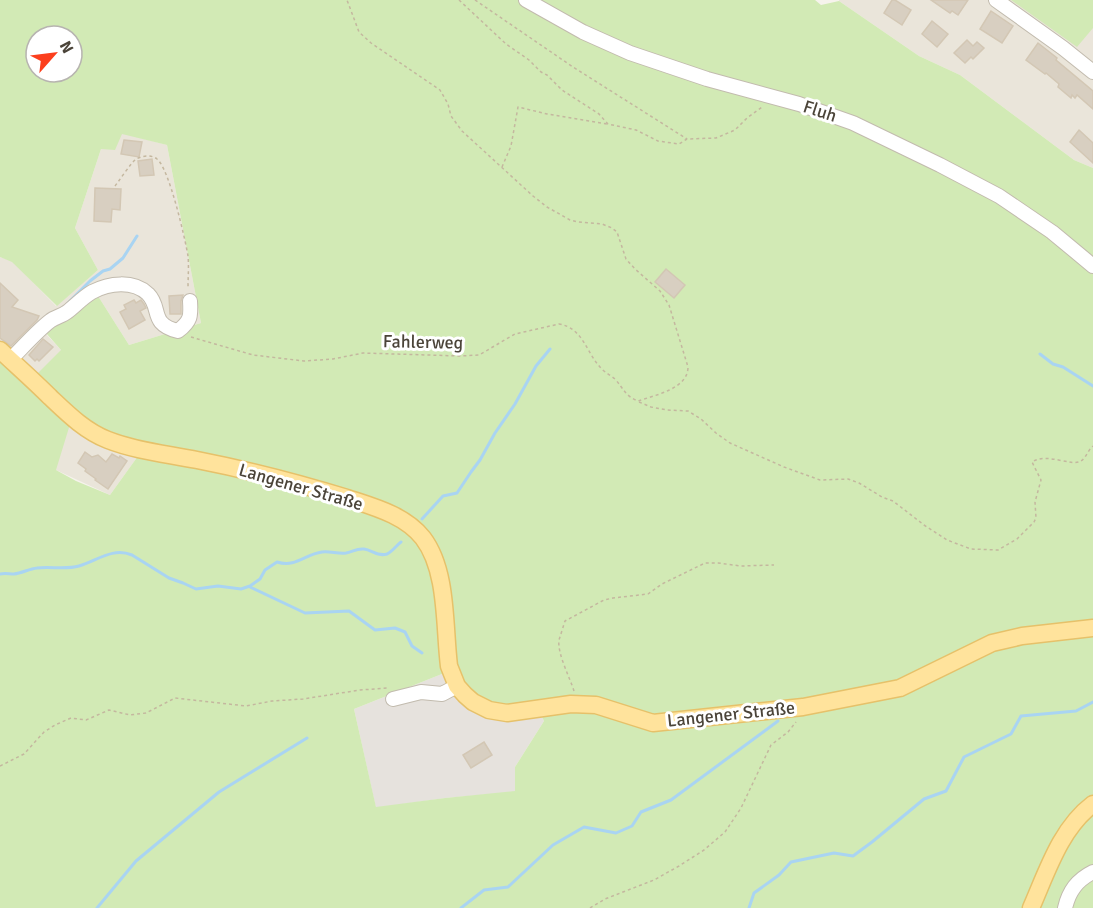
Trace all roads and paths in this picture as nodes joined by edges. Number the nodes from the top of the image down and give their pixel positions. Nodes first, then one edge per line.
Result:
1 (347, 0) edge
2 (459, 0) edge
3 (475, 0) edge
4 (526, 0) edge
5 (996, 0) edge
6 (1093, 72) edge
7 (769, 96) junction
8 (608, 124) junction
9 (687, 139) junction
10 (502, 167) junction
11 (115, 186) dead end
12 (1093, 266) edge
13 (190, 301) joint
14 (185, 335) dead end
15 (5, 355) edge
16 (638, 401) junction
17 (1093, 446) edge
18 (774, 566) dead end
19 (1093, 628) edge
20 (457, 686) junction
21 (390, 694) joint
22 (571, 704) junction
23 (807, 706) junction
24 (0, 766) edge
25 (1093, 804) edge
26 (1093, 873) edge
27 (590, 908) edge
28 (1031, 908) edge
29 (1065, 908) edge

1 - 10 path
2 - 8 path
3 - 9 path
4 - 7 street, Fluh
5 - 6 street
7 - 9 path
7 - 12 street, Fluh
8 - 9 path
8 - 10 path
10 - 16 path
11 - 13 path
13 - 15 street
14 - 16 path, Fahlerweg
15 - 20 main road, Langener Straße
16 - 17 path
18 - 22 path
19 - 23 main road, Langener Straße
20 - 21 street
20 - 22 main road, Langener Straße
21 - 24 path
22 - 23 main road, Langener Straße
23 - 27 path
25 - 28 main road
26 - 29 street

